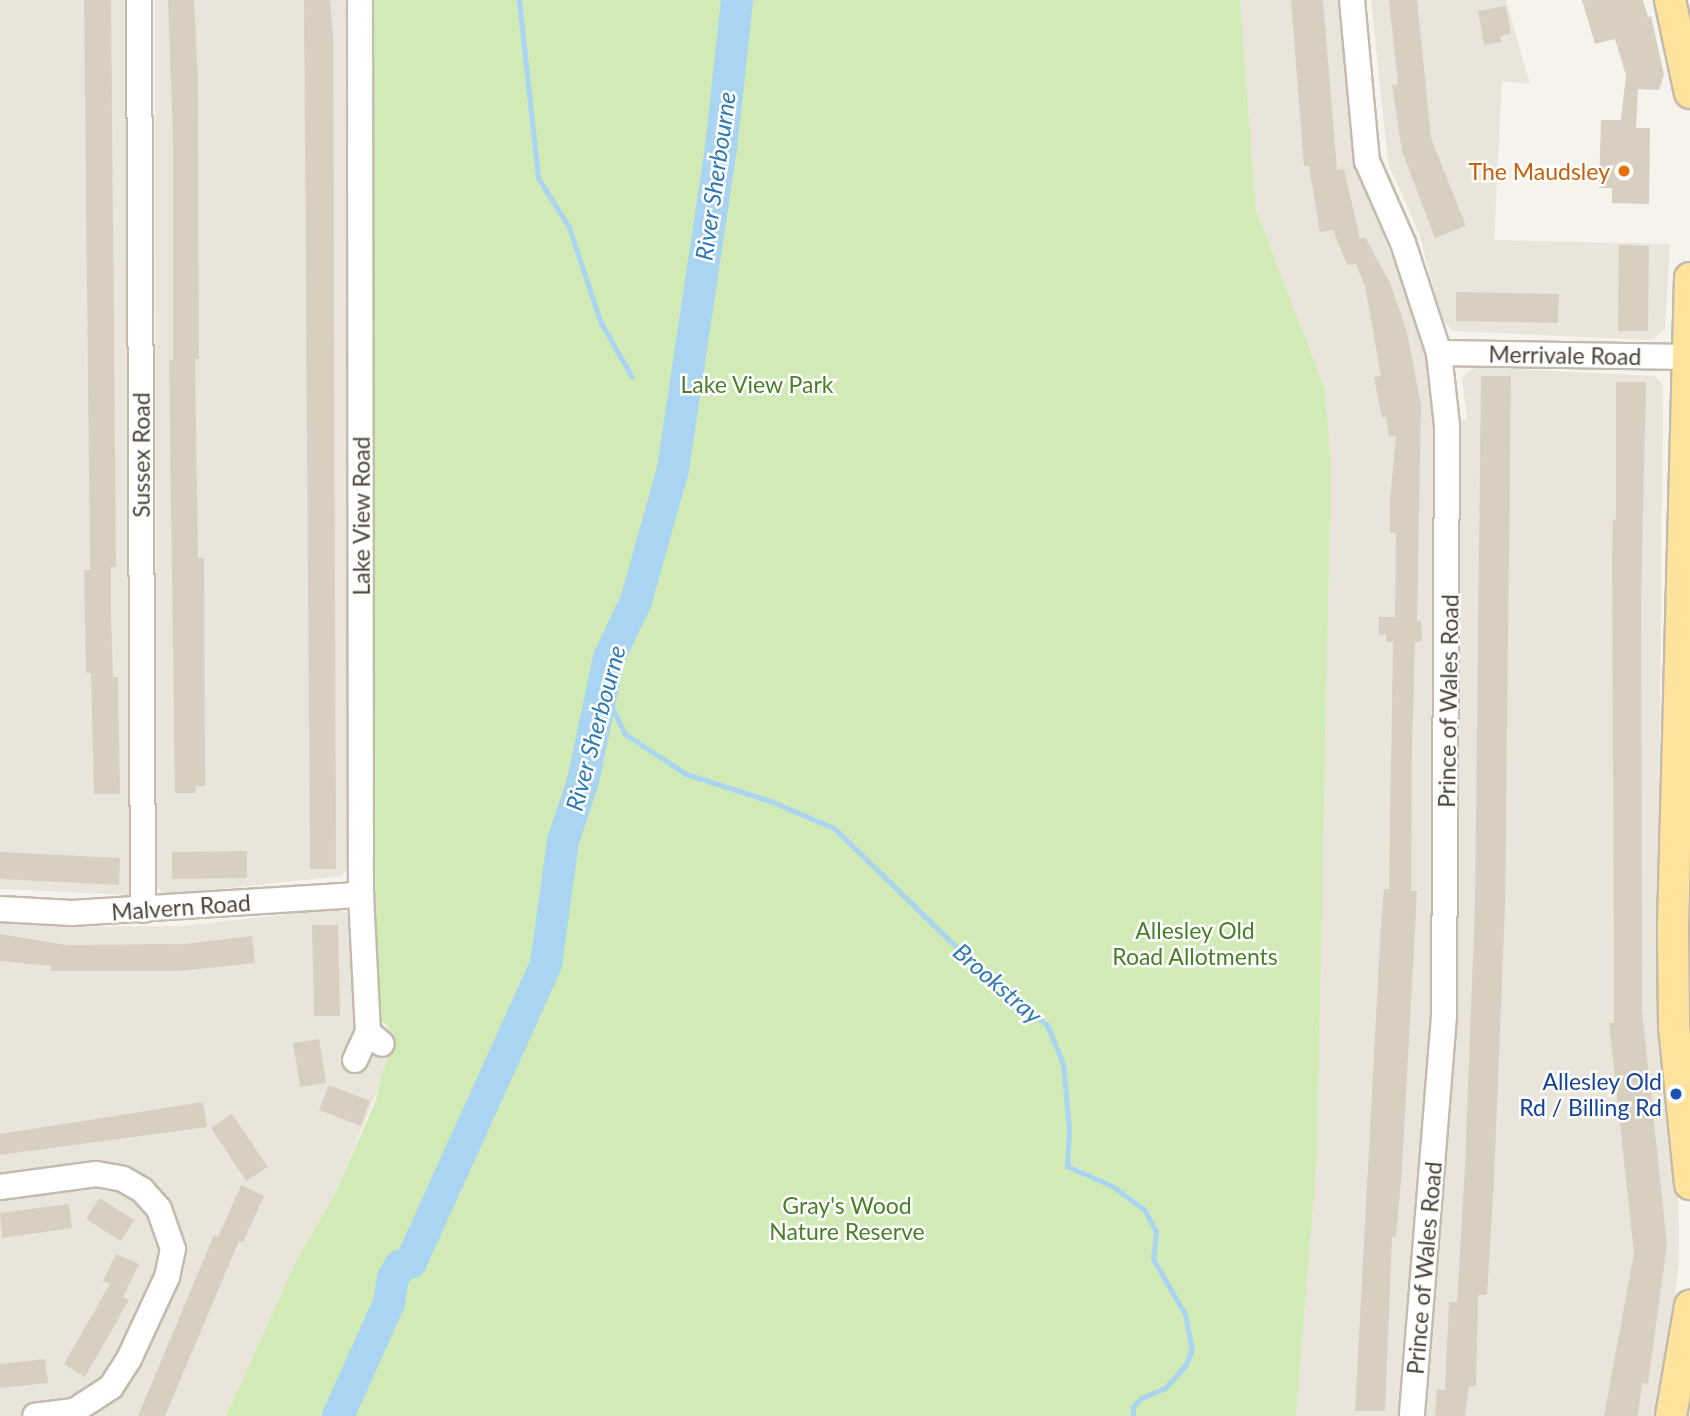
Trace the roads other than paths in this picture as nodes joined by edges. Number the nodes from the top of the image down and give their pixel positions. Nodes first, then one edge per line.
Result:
1 (139, 0) edge
2 (360, 0) edge
3 (1352, 0) edge
4 (1670, 0) edge
5 (1690, 93) edge
6 (1690, 278) edge
7 (1439, 353) junction
8 (1688, 357) edge
9 (1683, 795) edge
10 (361, 895) junction
11 (0, 909) edge
12 (143, 910) junction
13 (355, 1060) dead end
14 (1690, 1184) edge
15 (0, 1187) edge
16 (1690, 1306) edge
17 (35, 1416) edge
18 (1412, 1416) edge
19 (1671, 1416) edge

1 - 12 street, Sussex Road
2 - 10 street, Lake View Road
3 - 7 street, Prince of Wales Road
4 - 5 main road
6 - 8 main road
7 - 8 street, Merrivale Road
7 - 18 street, Prince of Wales Road
8 - 9 main road
9 - 14 main road
10 - 12 street, Malvern Road
10 - 13 street, Lake View Road
11 - 12 street, Malvern Road
15 - 17 street
16 - 19 main road

